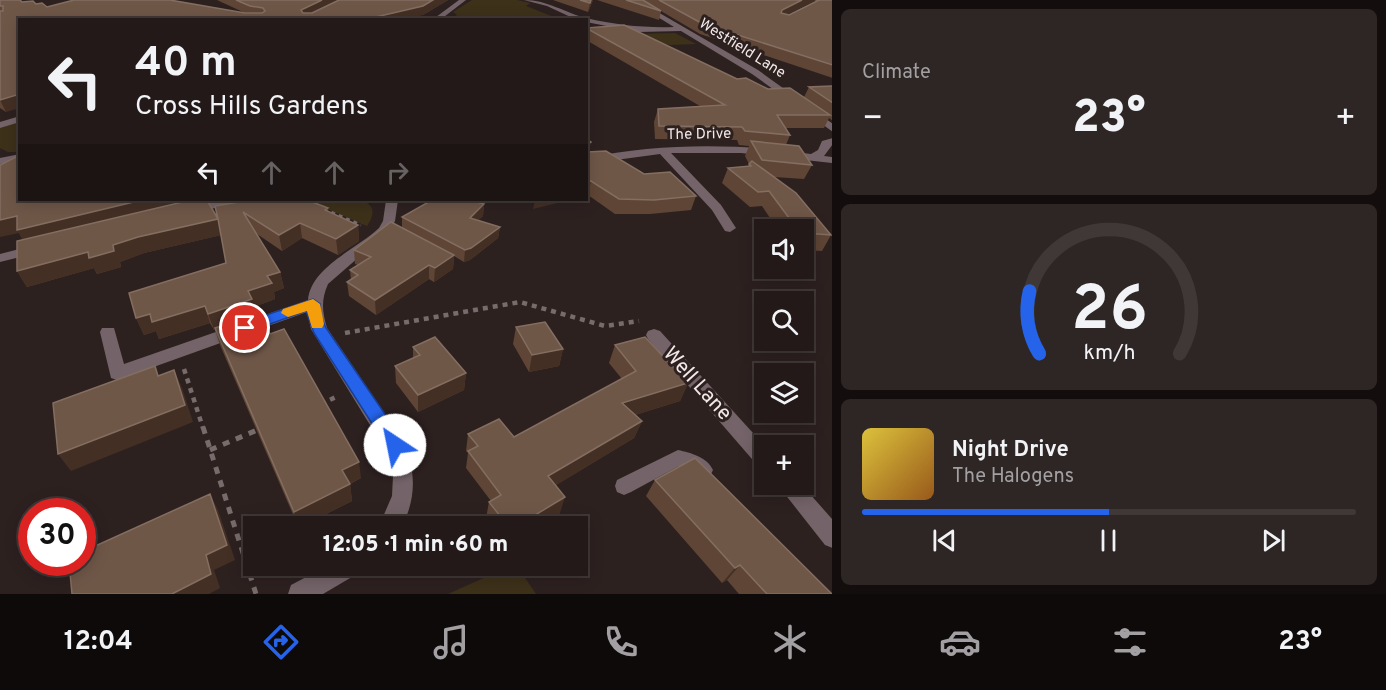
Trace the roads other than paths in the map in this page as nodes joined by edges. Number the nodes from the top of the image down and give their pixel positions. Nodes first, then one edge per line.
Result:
1 (464, 0) edge
2 (527, 0) edge
3 (633, 0) edge
4 (820, 0) edge
5 (832, 3) edge
6 (812, 6) edge
7 (438, 18) edge
8 (580, 18) edge
9 (588, 21) edge
10 (685, 29) junction
11 (18, 120) edge
12 (0, 125) edge
13 (832, 129) edge
14 (832, 141) edge
15 (664, 152) junction
16 (18, 157) edge
17 (813, 157) junction
18 (832, 160) edge
19 (0, 161) edge
20 (588, 161) edge
21 (200, 201) edge
22 (233, 201) edge
23 (392, 201) edge
24 (730, 228) dead end
25 (44, 246) edge
26 (0, 258) edge
27 (313, 304) junction
28 (108, 332) dead end
29 (654, 335) road end
30 (754, 448) edge
31 (624, 486) dead end
32 (719, 487) edge
33 (796, 495) edge
34 (397, 516) edge
35 (832, 537) edge
36 (332, 576) edge
37 (300, 594) edge

1 - 7 street
2 - 8 street
3 - 10 street, Westfield Lane
4 - 5 street
4 - 6 street
9 - 10 street
10 - 13 street, Westfield Lane
11 - 12 street
14 - 17 street
15 - 17 street, The Drive
15 - 20 street, The Drive
15 - 24 street
16 - 19 street
17 - 18 street, The Drive
21 - 22 street
23 - 27 street
25 - 26 street
27 - 28 street
27 - 34 street
29 - 30 street, Well Lane
31 - 32 lane
33 - 35 street
36 - 37 street

